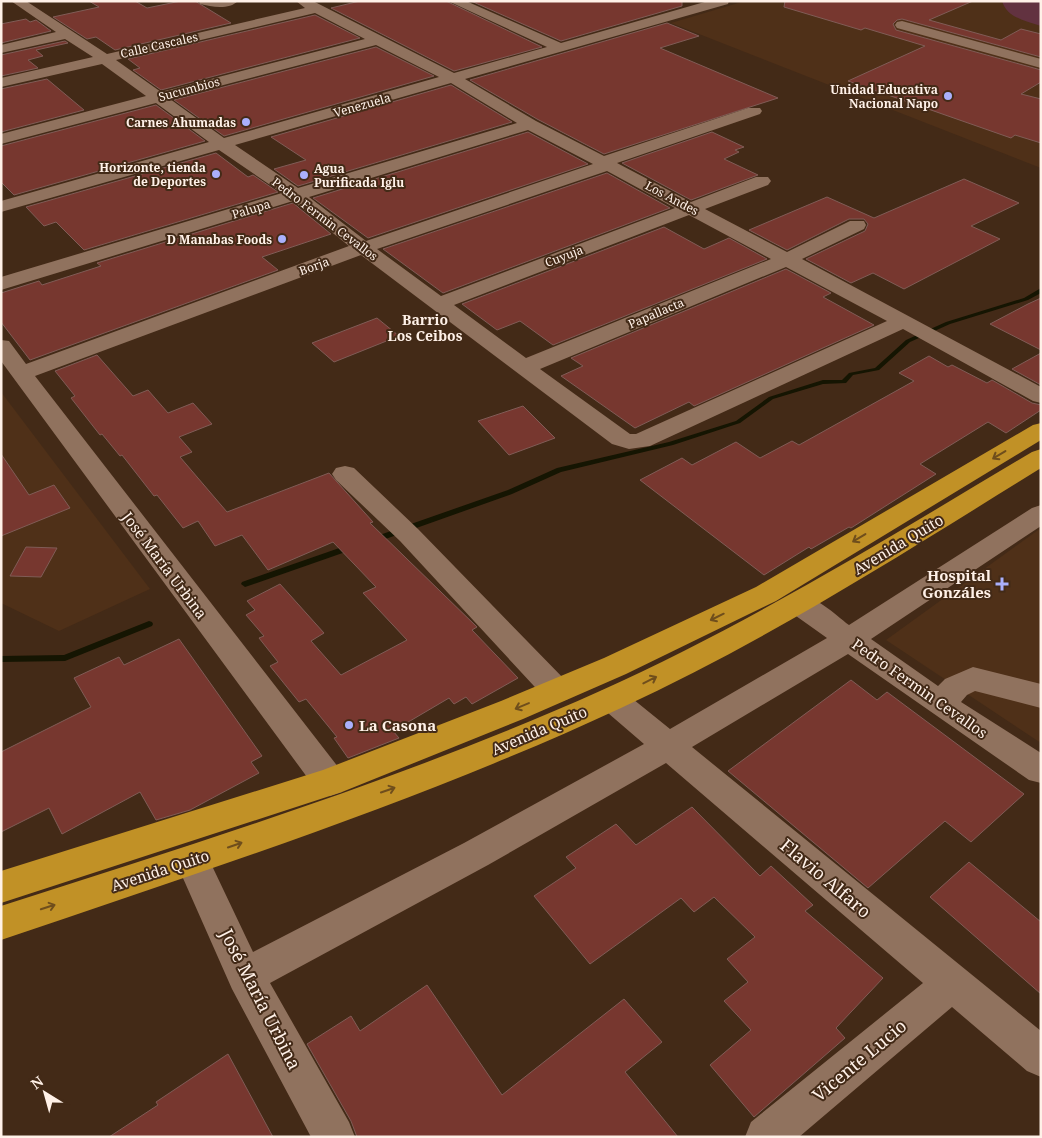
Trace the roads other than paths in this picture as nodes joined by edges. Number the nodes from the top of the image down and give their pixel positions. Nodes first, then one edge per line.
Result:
1 (40, 1) edge
2 (205, 1) edge
3 (232, 1) edge
4 (302, 1) edge
5 (454, 1) edge
6 (722, 1) edge
7 (16, 5) edge
8 (316, 9) junction
9 (902, 25) dead end
10 (67, 34) junction
11 (377, 40) junction
12 (560, 48) junction
13 (1, 49) edge
14 (104, 58) junction
15 (1041, 64) edge
16 (452, 78) junction
17 (1, 82) edge
18 (160, 97) junction
19 (754, 112) dead end
20 (530, 124) junction
21 (1, 139) edge
22 (223, 145) junction
23 (606, 164) junction
24 (762, 181) dead end
25 (296, 195) junction
26 (1, 206) edge
27 (690, 208) junction
28 (857, 225) dead end
29 (363, 248) junction
30 (787, 259) junction
31 (1, 284) edge
32 (438, 304) junction
33 (907, 322) junction
34 (1, 346) edge
35 (525, 367) junction
36 (21, 373) junction
37 (1041, 396) edge
38 (1041, 430) edge
39 (1041, 457) edge
40 (345, 474) dead end
41 (1041, 514) edge
42 (800, 604) junction
43 (849, 639) junction
44 (1011, 687) junction
45 (557, 691) junction
46 (1041, 696) edge
47 (612, 699) junction
48 (940, 704) junction
49 (1041, 706) edge
50 (668, 746) junction
51 (1041, 770) edge
52 (330, 782) junction
53 (192, 860) junction
54 (1, 887) edge
55 (1, 922) edge
56 (245, 976) junction
57 (952, 983) junction
58 (1041, 1057) edge
59 (334, 1137) edge
60 (766, 1137) edge

1 - 7 street
2 - 3 street
4 - 8 street, Los Andes
5 - 12 street
6 - 12 street, Venezuela
7 - 10 street, Pedro Fermin Cevallos
8 - 11 street, Los Andes
8 - 14 street, Calle Cascales
9 - 15 street
10 - 13 street
10 - 14 street, Pedro Fermin Cevallos
11 - 16 street, Los Andes
11 - 18 street, Sucumbios
12 - 16 street, Venezuela
14 - 17 street, Calle Cascales
14 - 18 street, Pedro Fermin Cevallos
16 - 20 street, Los Andes
16 - 22 street, Venezuela
18 - 21 street, Sucumbios
18 - 22 street, Pedro Fermin Cevallos
19 - 23 street, Borja
20 - 23 street, Los Andes
20 - 25 street, Palupa
22 - 25 street, Pedro Fermin Cevallos
22 - 26 street, Venezuela
23 - 27 street, Los Andes
23 - 29 street, Borja
24 - 27 street, Cuyuja
25 - 29 street, Pedro Fermin Cevallos
25 - 31 street, Palupa
27 - 30 street, Los Andes
27 - 32 street, Cuyuja
28 - 30 street, Papallacta
29 - 32 street, Pedro Fermin Cevallos
29 - 36 street, Borja
30 - 33 street, Los Andes
30 - 35 street, Papallacta
32 - 35 street, Pedro Fermin Cevallos
33 - 35 street, Pedro Fermin Cevallos
33 - 37 street, Los Andes
34 - 36 street, José María Urbina
36 - 52 street, José María Urbina
38 -> 45 highway, Avenida Quito
39 - 42 highway, Avenida Quito
40 - 45 street
41 - 43 street
42 - 43 street, Pedro Fermin Cevallos
47 -> 42 highway, Avenida Quito
43 - 48 street, Pedro Fermin Cevallos
43 - 50 street
44 - 46 street
44 - 48 street
44 - 49 street
45 -> 52 highway, Avenida Quito
47 - 50 street, Flavio Alfaro
53 -> 47 highway, Avenida Quito
48 - 51 street, Pedro Fermin Cevallos
50 - 56 street
50 - 57 street, Flavio Alfaro
52 - 54 highway, Avenida Quito
55 -> 53 highway, Avenida Quito
53 - 56 street, José María Urbina
56 - 59 street, José María Urbina
57 - 58 street, Flavio Alfaro
57 - 60 street, Vicente Lucio

